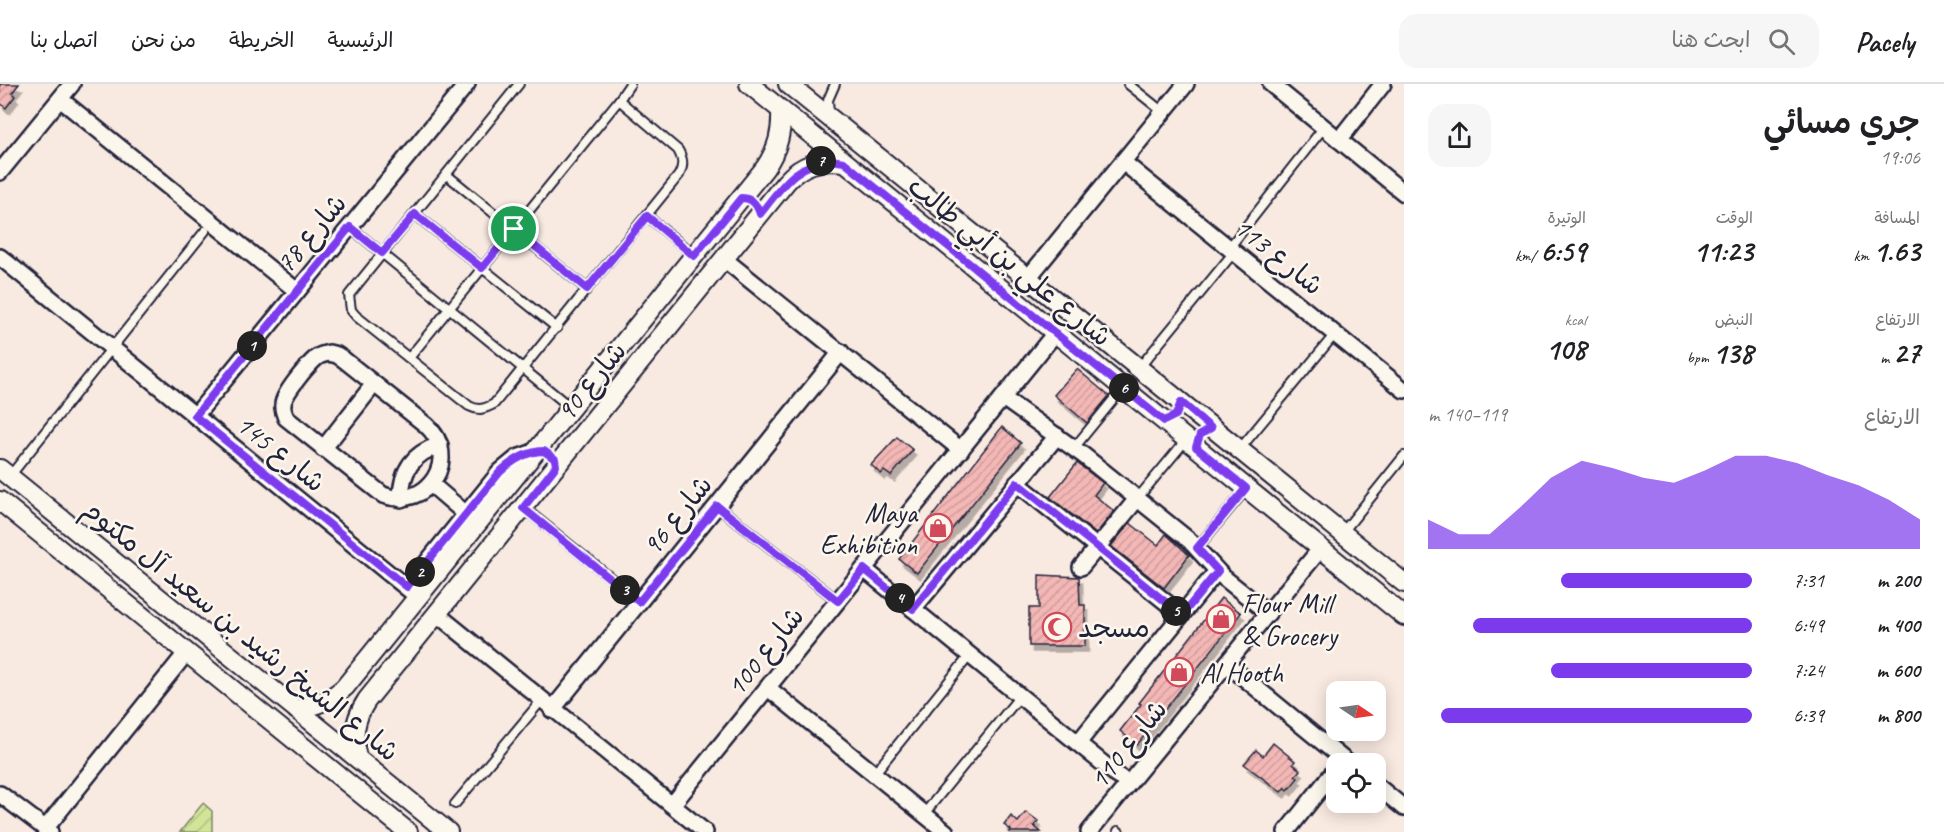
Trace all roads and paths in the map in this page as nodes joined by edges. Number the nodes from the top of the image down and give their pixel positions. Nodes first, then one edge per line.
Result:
1 (72, 84) edge
2 (467, 84) edge
3 (519, 84) edge
4 (630, 84) edge
5 (749, 84) edge
6 (788, 84) edge
7 (835, 84) edge
8 (1128, 84) edge
9 (1186, 84) edge
10 (1271, 84) edge
11 (1383, 84) edge
12 (60, 99) junction
13 (619, 100) junction
14 (781, 110) junction
15 (1163, 112) junction
16 (830, 118) junction
17 (1324, 127) junction
18 (1339, 140) junction
19 (844, 162) junction
20 (1123, 162) junction
21 (0, 172) edge
22 (447, 175) junction
23 (1404, 193) edge
24 (741, 198) junction
25 (415, 214) junction
26 (760, 214) junction
27 (647, 216) junction
28 (350, 227) junction
29 (514, 229) junction
30 (205, 231) dead end
31 (1232, 250) junction
32 (382, 253) junction
33 (0, 256) edge
34 (694, 256) junction
35 (724, 258) junction
36 (482, 268) junction
37 (1028, 278) junction
38 (587, 289) junction
39 (297, 291) junction
40 (450, 308) junction
41 (557, 328) junction
42 (1056, 332) junction
43 (1335, 334) junction
44 (112, 348) junction
45 (841, 352) junction
46 (409, 358) junction
47 (523, 368) junction
48 (1139, 368) junction
49 (374, 384) junction
50 (1123, 388) junction
51 (1404, 390) edge
52 (1003, 398) junction
53 (1181, 402) junction
54 (572, 408) junction
55 (195, 416) junction
56 (1164, 421) junction
57 (1211, 428) junction
58 (1057, 436) junction
59 (1191, 443) junction
60 (543, 444) junction
61 (440, 445) junction
62 (1074, 448) junction
63 (323, 449) junction
64 (569, 450) junction
65 (961, 450) junction
66 (1239, 450) junction
67 (1404, 456) edge
68 (556, 466) junction
69 (5, 473) edge
70 (1017, 483) junction
71 (431, 484) junction
72 (1246, 488) junction
73 (1137, 498) junction
74 (401, 499) junction
75 (0, 501) edge
76 (717, 506) junction
77 (523, 508) junction
78 (472, 519) junction
79 (1342, 533) junction
80 (1097, 547) junction
81 (1197, 548) junction
82 (1321, 548) junction
83 (1081, 567) dead end
84 (864, 569) junction
85 (1218, 571) junction
86 (1404, 583) edge
87 (412, 592) junction
88 (838, 601) junction
89 (639, 602) junction
90 (913, 609) junction
91 (174, 610) junction
92 (1268, 613) junction
93 (437, 614) junction
94 (1182, 615) junction
95 (1404, 616) edge
96 (159, 630) junction
97 (378, 647) junction
98 (187, 652) junction
99 (970, 655) junction
100 (396, 663) junction
101 (1227, 664) junction
102 (768, 688) junction
103 (1020, 696) junction
104 (547, 705) junction
105 (297, 710) junction
106 (1078, 743) junction
107 (1330, 753) edge
108 (357, 759) junction
109 (874, 774) junction
110 (1128, 784) junction
111 (1326, 784) edge
112 (1386, 793) edge
113 (0, 795) edge
114 (455, 804) dead end
115 (672, 805) junction
116 (1404, 808) edge
117 (924, 814) junction
118 (42, 829) edge
119 (408, 832) edge
120 (448, 832) edge
121 (705, 832) edge
122 (946, 832) edge
123 (1089, 832) edge
124 (1286, 832) edge

1 - 12 street
2 - 28 street, شارع 78
3 - 22 lane
4 - 13 lane
5 - 14 street, شارع علي بن أبي طالب
6 - 16 street, شارع علي بن أبي طالب
7 - 16 lane
8 - 15 lane
9 - 15 street
10 - 17 street
11 - 18 street
12 - 21 street
12 - 39 street
13 - 27 lane
13 - 29 lane
14 - 19 street, شارع علي بن أبي طالب
14 - 24 street, شارع 90
15 - 20 street
16 - 37 street, شارع علي بن أبي طالب
17 - 18 street
17 - 31 lane
18 - 23 street
19 - 26 street, شارع 90
19 - 42 street, شارع علي بن أبي طالب
20 - 31 street, شارع 113
20 - 37 street
22 - 25 lane
22 - 29 lane
24 - 26 street
24 - 34 street, شارع 90
25 - 32 lane
25 - 36 lane
26 - 35 street, شارع 90
27 - 34 lane
27 - 38 lane
28 - 32 lane
28 - 39 street, شارع 78
29 - 36 lane
29 - 38 lane
30 - 44 lane
31 - 43 street, شارع 113
31 - 48 lane
32 - 40 lane
32 - 46 lane
33 - 44 street, شارع 145
34 - 54 street, شارع 90
35 - 45 street
35 - 64 street, شارع 90
36 - 40 lane
36 - 41 lane
37 - 48 street, شارع علي بن أبي طالب
38 - 41 lane
39 - 55 street, شارع 78
40 - 46 lane
40 - 47 lane
41 - 47 lane
42 - 50 street, شارع علي بن أبي طالب
42 - 52 street, شارع 100
43 - 51 street, شارع 113
43 - 66 lane
44 - 55 street, شارع 145
44 - 69 lane
45 - 65 street
45 - 76 street, شارع 96
46 - 47 lane
47 - 54 lane
48 - 53 street, شارع علي بن أبي طالب
49 - 61 street
49 - 63 street
49 - 63 street
50 - 56 street, شارع علي بن أبي طالب
50 - 62 lane
52 - 58 street
52 - 65 street, شارع 100
53 - 56 street
53 - 57 street, شارع علي بن أبي طالب
54 - 60 street, شارع 90
55 - 87 street, شارع 145
56 - 59 street, شارع علي بن أبي طالب
57 - 59 street
57 - 66 street, شارع علي بن أبي طالب
58 - 62 street
58 - 70 street
59 - 72 street, شارع علي بن أبي طالب
59 - 73 lane
60 - 64 street
60 - 68 street
60 - 78 street, شارع 90
61 - 71 street
61 - 74 street
62 - 73 street
63 - 74 street
64 - 68 street, شارع 90
65 - 84 street, شارع 100
66 - 79 street, شارع علي بن أبي طالب
67 - 79 lane
68 - 77 street, شارع 90
69 - 91 street, شارع الشيخ رشيد بن سعيد آل مكتوم
70 - 80 street
70 - 90 street
71 - 74 street
71 - 78 street
72 - 81 lane
72 - 82 street, شارع علي بن أبي طالب
73 - 80 street
73 - 81 street
75 - 96 street, شارع الشيخ رشيد بن سعيد آل مكتوم
76 - 88 lane
76 - 89 street, شارع 96
77 - 89 lane
77 - 93 street, شارع 90
78 - 87 street, شارع 90
79 - 86 street, شارع علي بن أبي طالب
80 - 83 street
80 - 94 street
81 - 85 street
82 - 92 street, شارع 110
82 - 95 street, شارع علي بن أبي طالب
84 - 88 street, شارع 100
84 - 90 street
85 - 92 street
85 - 94 street
87 - 97 street, شارع 90
88 - 102 street, شارع 100
89 - 104 street, شارع 96
90 - 99 street
91 - 96 street
91 - 105 street, شارع الشيخ رشيد بن سعيد آل مكتوم
92 - 101 street, شارع 110
93 - 100 street, شارع 90
93 - 104 street
94 - 106 street
96 - 98 street, شارع الشيخ رشيد بن سعيد آل مكتوم
97 - 100 street
97 - 105 street, شارع 90
98 - 118 street
98 - 119 street, شارع الشيخ رشيد بن سعيد آل مكتوم
99 - 103 street
99 - 109 lane
100 - 108 street, شارع 90
101 - 107 street
101 - 110 street, شارع 110
102 - 109 street
102 - 115 street, شارع 100
103 - 106 street
103 - 117 lane
104 - 114 lane
104 - 115 street
105 - 108 street, شارع الشيخ رشيد بن سعيد آل مكتوم
106 - 110 street
108 - 120 street, شارع الشيخ رشيد بن سعيد آل مكتوم
109 - 117 street
110 - 123 street, شارع 110
111 - 124 street
112 - 116 street
113 - 118 street
115 - 121 street
117 - 122 street

